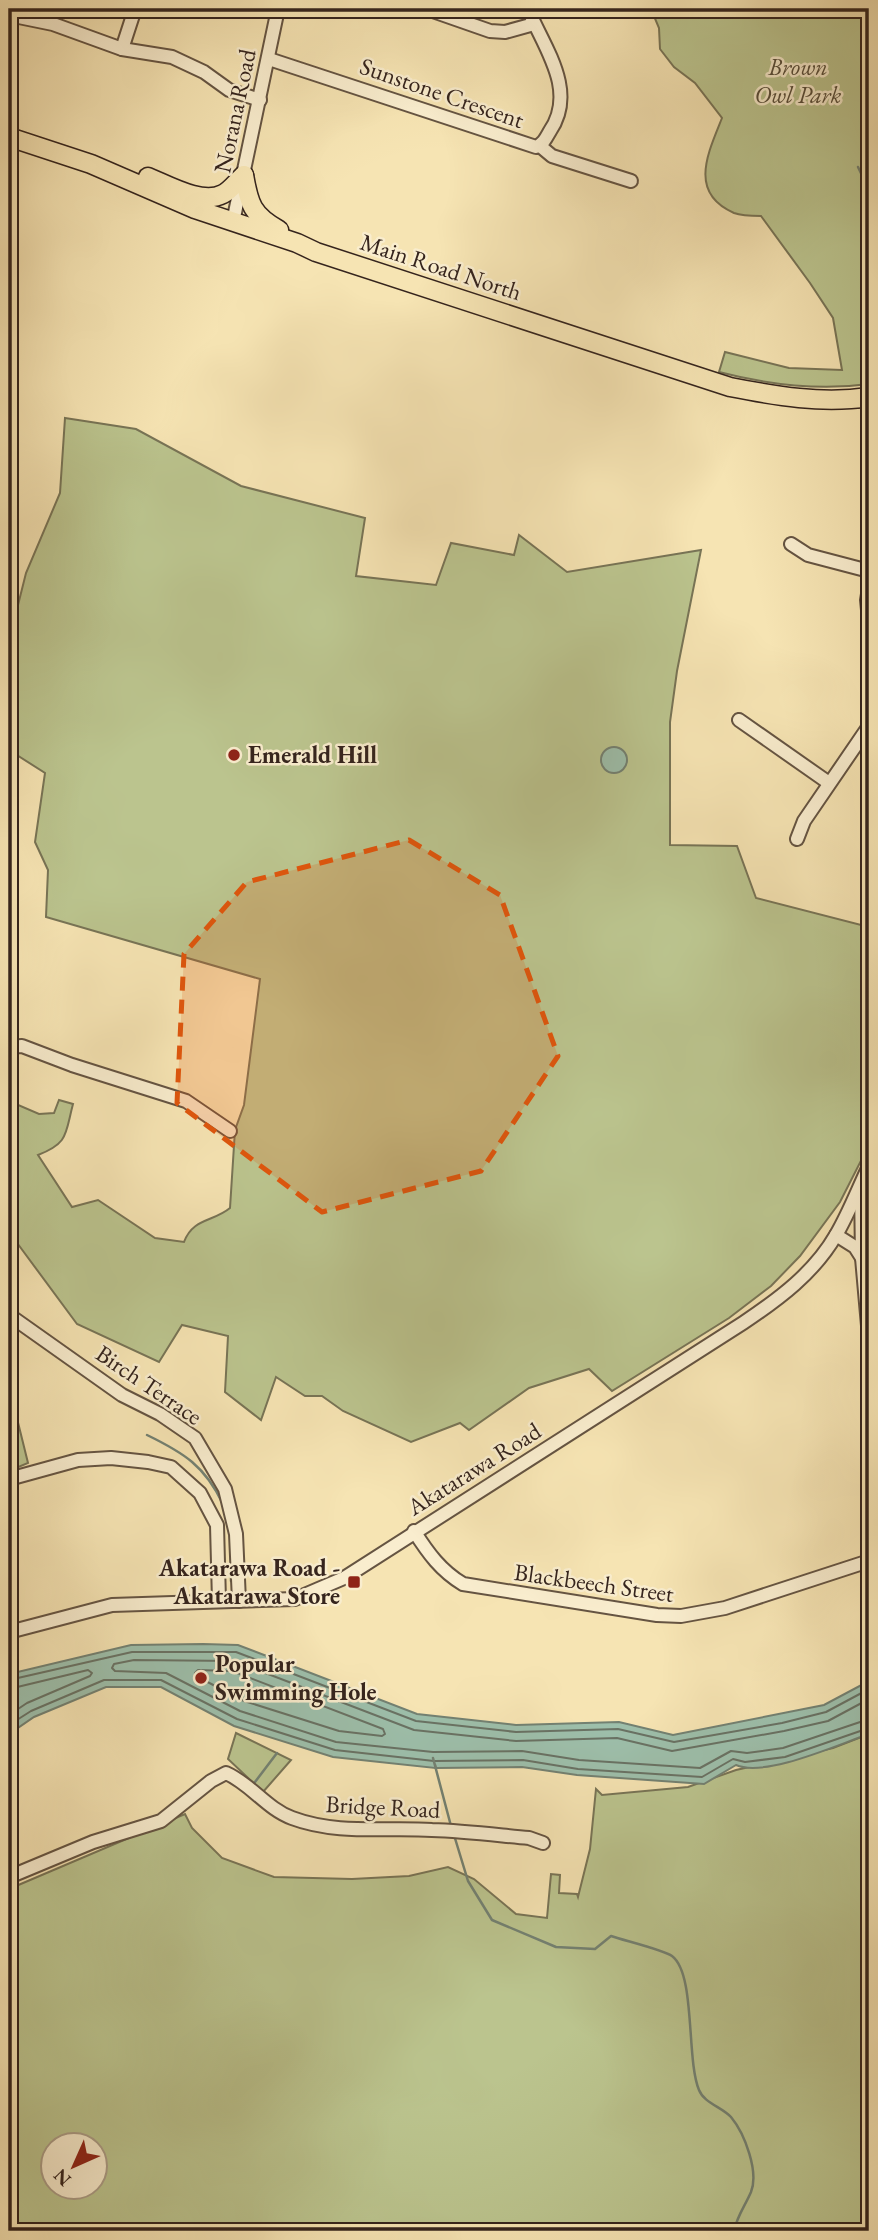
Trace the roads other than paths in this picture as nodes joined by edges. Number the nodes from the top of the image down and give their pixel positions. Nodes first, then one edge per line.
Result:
1 (135, 9) edge
2 (278, 9) edge
3 (427, 9) edge
4 (528, 9) edge
5 (9, 15) edge
6 (534, 24) junction
7 (122, 49) junction
8 (269, 59) junction
9 (260, 100) junction
10 (9, 137) edge
11 (540, 146) junction
12 (90, 164) junction
13 (244, 175) junction
14 (631, 181) dead end
15 (233, 222) junction
16 (297, 243) junction
17 (869, 397) edge
18 (791, 544) dead end
19 (869, 571) edge
20 (869, 588) edge
21 (869, 621) edge
22 (738, 720) dead end
23 (869, 726) edge
24 (829, 783) junction
25 (797, 839) dead end
26 (9, 1047) edge
27 (230, 1131) dead end
28 (869, 1166) edge
29 (861, 1182) junction
30 (836, 1235) junction
31 (862, 1258) junction
32 (9, 1315) edge
33 (869, 1337) edge
34 (9, 1479) edge
35 (414, 1531) junction
36 (869, 1561) edge
37 (219, 1601) junction
38 (239, 1601) junction
39 (9, 1632) edge
40 (543, 1843) dead end
41 (9, 1877) edge

1 - 7 street
2 - 8 street, Norana Road
3 - 6 street
4 - 6 street, Sunstone Crescent
5 - 7 street
6 - 11 street, Sunstone Crescent
7 - 9 street
8 - 9 street, Norana Road
8 - 11 street, Sunstone Crescent
9 - 13 street, Norana Road
10 - 12 highway, Main Road North
11 - 14 street
12 - 13 highway
12 - 15 highway, Main Road North
13 - 15 street, Norana Road
13 - 16 highway
15 - 16 highway, Main Road North
16 - 17 highway, Main Road North
18 - 19 street
20 - 21 street
22 - 24 street
23 - 24 street
24 - 25 street
26 - 27 street
28 - 29 street, Akatarawa Road
29 - 30 street, Akatarawa Road
29 - 31 street
30 - 31 street
30 - 35 street, Akatarawa Road
31 - 33 street
32 - 38 street, Birch Terrace
34 - 37 street
35 - 36 street, Blackbeech Street
35 - 38 street, Akatarawa Road
37 - 38 street, Akatarawa Road
37 - 39 street, Akatarawa Road
40 - 41 street, Bridge Road

